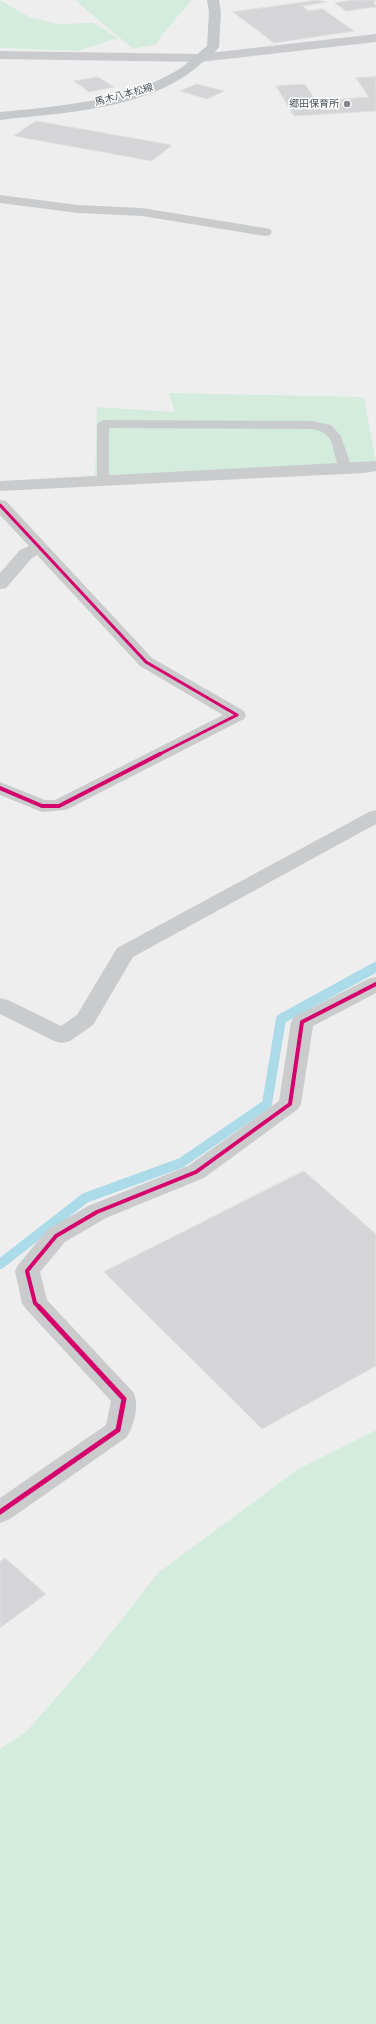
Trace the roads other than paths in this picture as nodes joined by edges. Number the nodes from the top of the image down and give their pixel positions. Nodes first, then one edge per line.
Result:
1 (213, 0) edge
2 (376, 38) edge
3 (0, 55) edge
4 (200, 58) junction
5 (0, 116) edge
6 (0, 199) edge
7 (265, 232) dead end
8 (376, 466) edge
9 (346, 469) junction
10 (103, 481) junction
11 (0, 486) edge
12 (0, 505) edge
13 (39, 548) junction
14 (0, 584) edge
15 (0, 788) edge
16 (376, 816) edge
17 (376, 984) edge
18 (0, 1005) edge
19 (0, 1512) edge

1 - 4 main road, 馬木八本松線
2 - 4 street
3 - 4 street
4 - 5 main road, 馬木八本松線
6 - 7 street
8 - 9 street
9 - 10 street
9 - 10 lane
10 - 11 street
12 - 13 street
13 - 14 street
13 - 15 street
16 - 18 street
17 - 19 street

